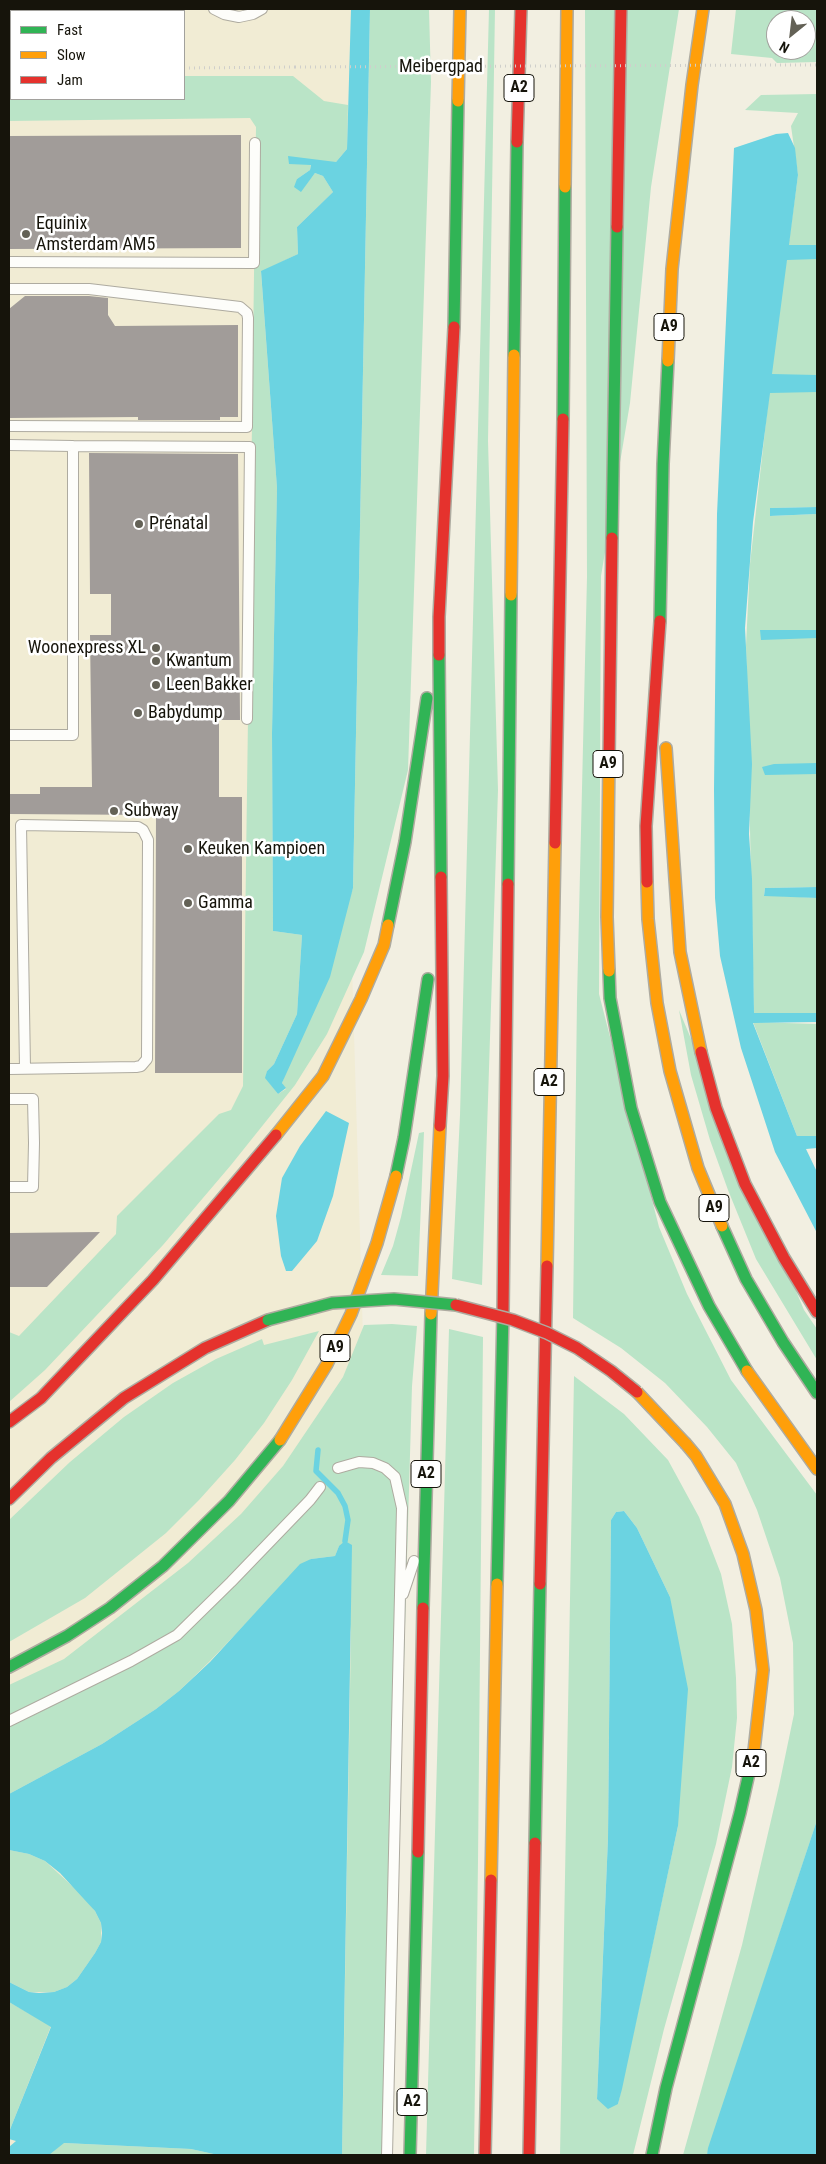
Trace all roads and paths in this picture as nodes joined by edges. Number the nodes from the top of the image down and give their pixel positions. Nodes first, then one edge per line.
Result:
1 (214, 9) edge
2 (262, 9) edge
3 (460, 9) edge
4 (521, 9) edge
5 (567, 9) edge
6 (621, 9) edge
7 (704, 9) edge
8 (817, 65) edge
9 (185, 68) edge
10 (255, 143) dead end
11 (9, 262) edge
12 (9, 289) edge
13 (9, 426) edge
14 (9, 445) edge
15 (73, 446) junction
16 (439, 617) junction
17 (659, 648) junction
18 (247, 719) dead end
19 (9, 735) edge
20 (440, 899) junction
21 (25, 1068) junction
22 (9, 1069) edge
23 (9, 1099) edge
24 (9, 1187) edge
25 (817, 1312) edge
26 (817, 1393) edge
27 (9, 1422) edge
28 (338, 1468) dead end
29 (817, 1468) edge
30 (320, 1487) dead end
31 (9, 1498) edge
32 (425, 1529) junction
33 (400, 1605) junction
34 (9, 1667) edge
35 (9, 1721) edge
36 (387, 2155) edge
37 (410, 2155) edge
38 (485, 2155) edge
39 (529, 2155) edge
40 (652, 2155) edge

1 - 2 lane
3 - 16 highway, A9
4 - 38 highway, A2
5 - 39 highway, A2
6 - 29 highway, A9
7 - 17 highway, A9
8 - 9 path, Meibergpad, bridge
10 - 11 lane
12 - 13 lane
14 - 15 lane
15 - 18 lane
15 - 19 lane
16 - 20 highway, A9
16 - 27 highway, A9
17 - 25 highway
17 - 26 highway, A9
20 - 32 highway, A2
20 - 34 highway, A9
21 - 21 lane
21 - 22 lane
23 - 24 lane
28 - 33 lane
30 - 35 lane
31 - 40 highway, A2, bridge
32 - 33 lane
32 - 37 highway, A2
33 - 36 lane

